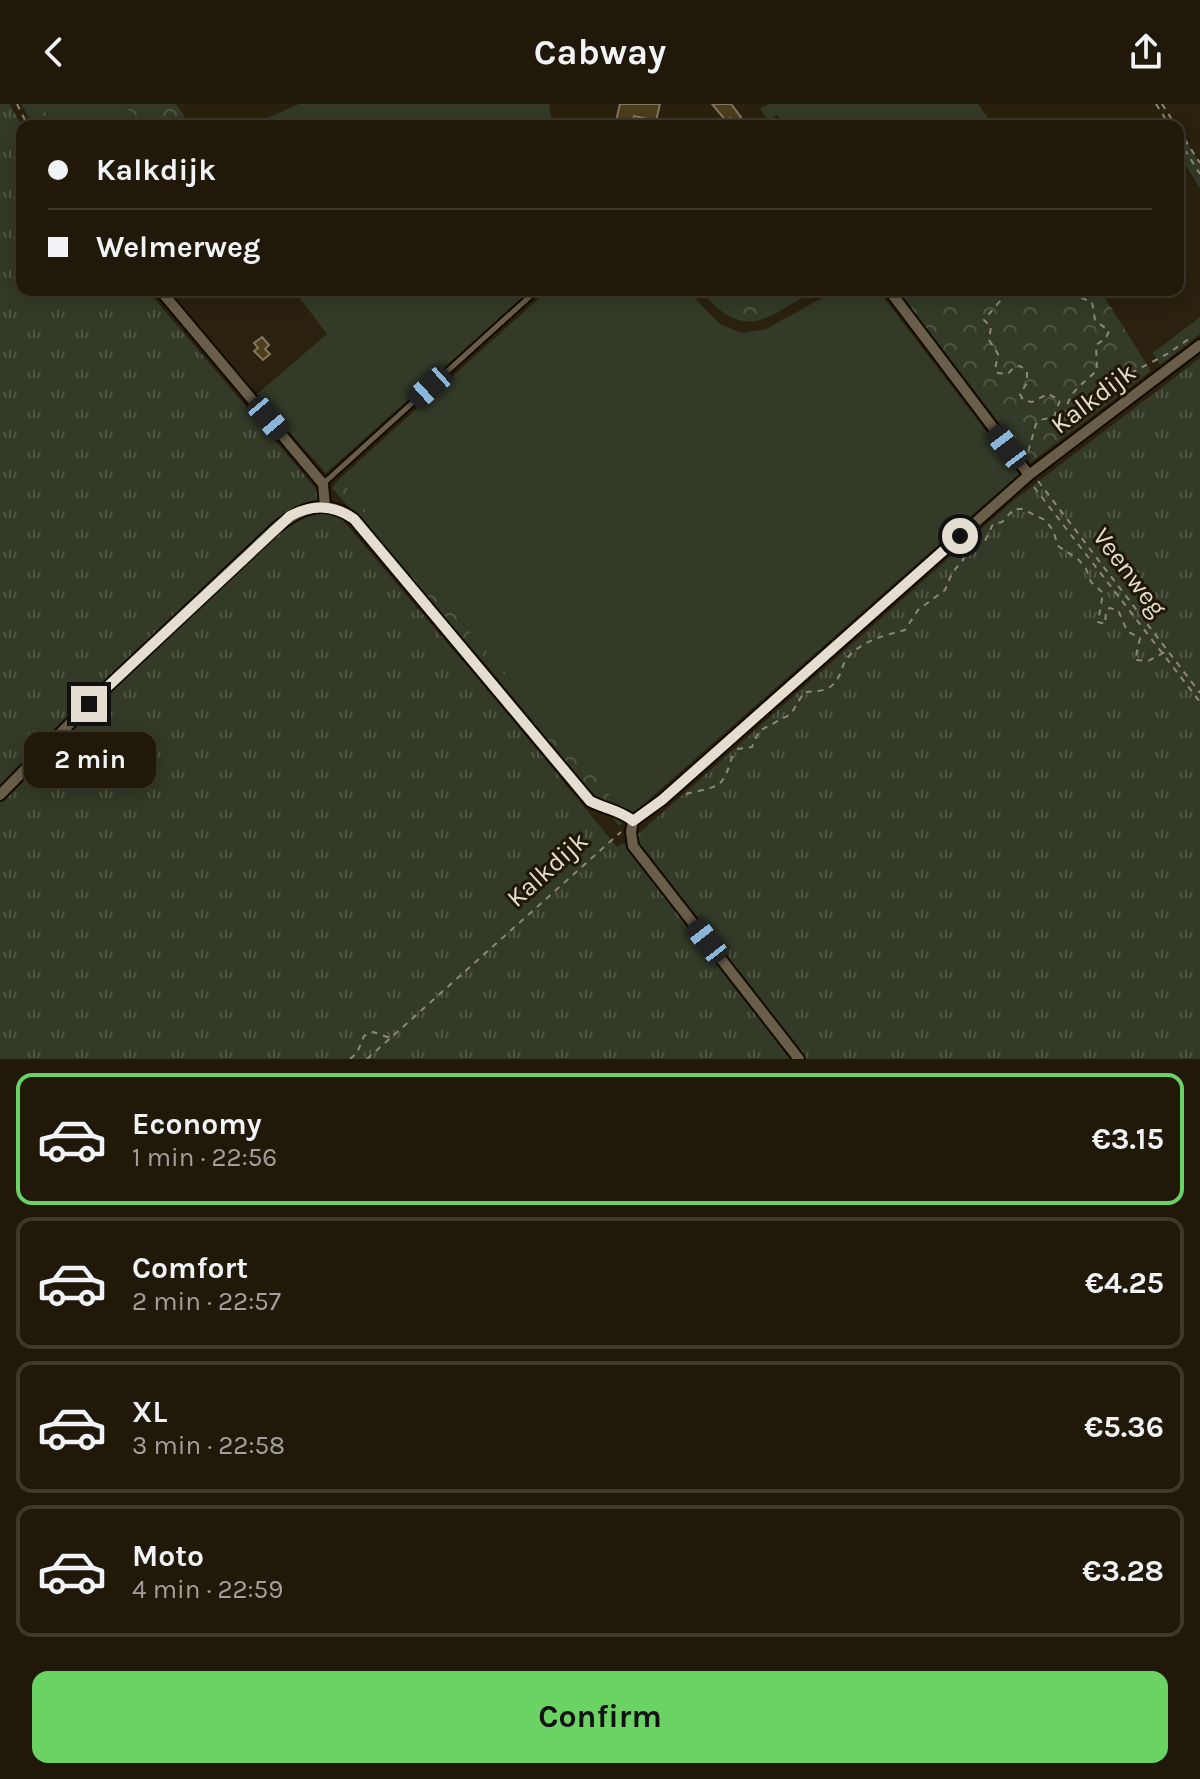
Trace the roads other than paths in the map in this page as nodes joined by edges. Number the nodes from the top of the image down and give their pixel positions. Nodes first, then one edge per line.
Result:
1 (165, 296) edge
2 (530, 296) edge
3 (894, 296) edge
4 (1200, 345) edge
5 (1026, 472) junction
6 (323, 484) junction
7 (325, 506) junction
8 (0, 795) edge
9 (633, 821) junction
10 (799, 1059) edge

1 - 6 street
2 - 6 lane
3 - 5 street
4 - 5 street, Kalkdijk
5 - 9 street, Kalkdijk
6 - 7 street
7 - 8 street
7 - 9 street
9 - 10 street

